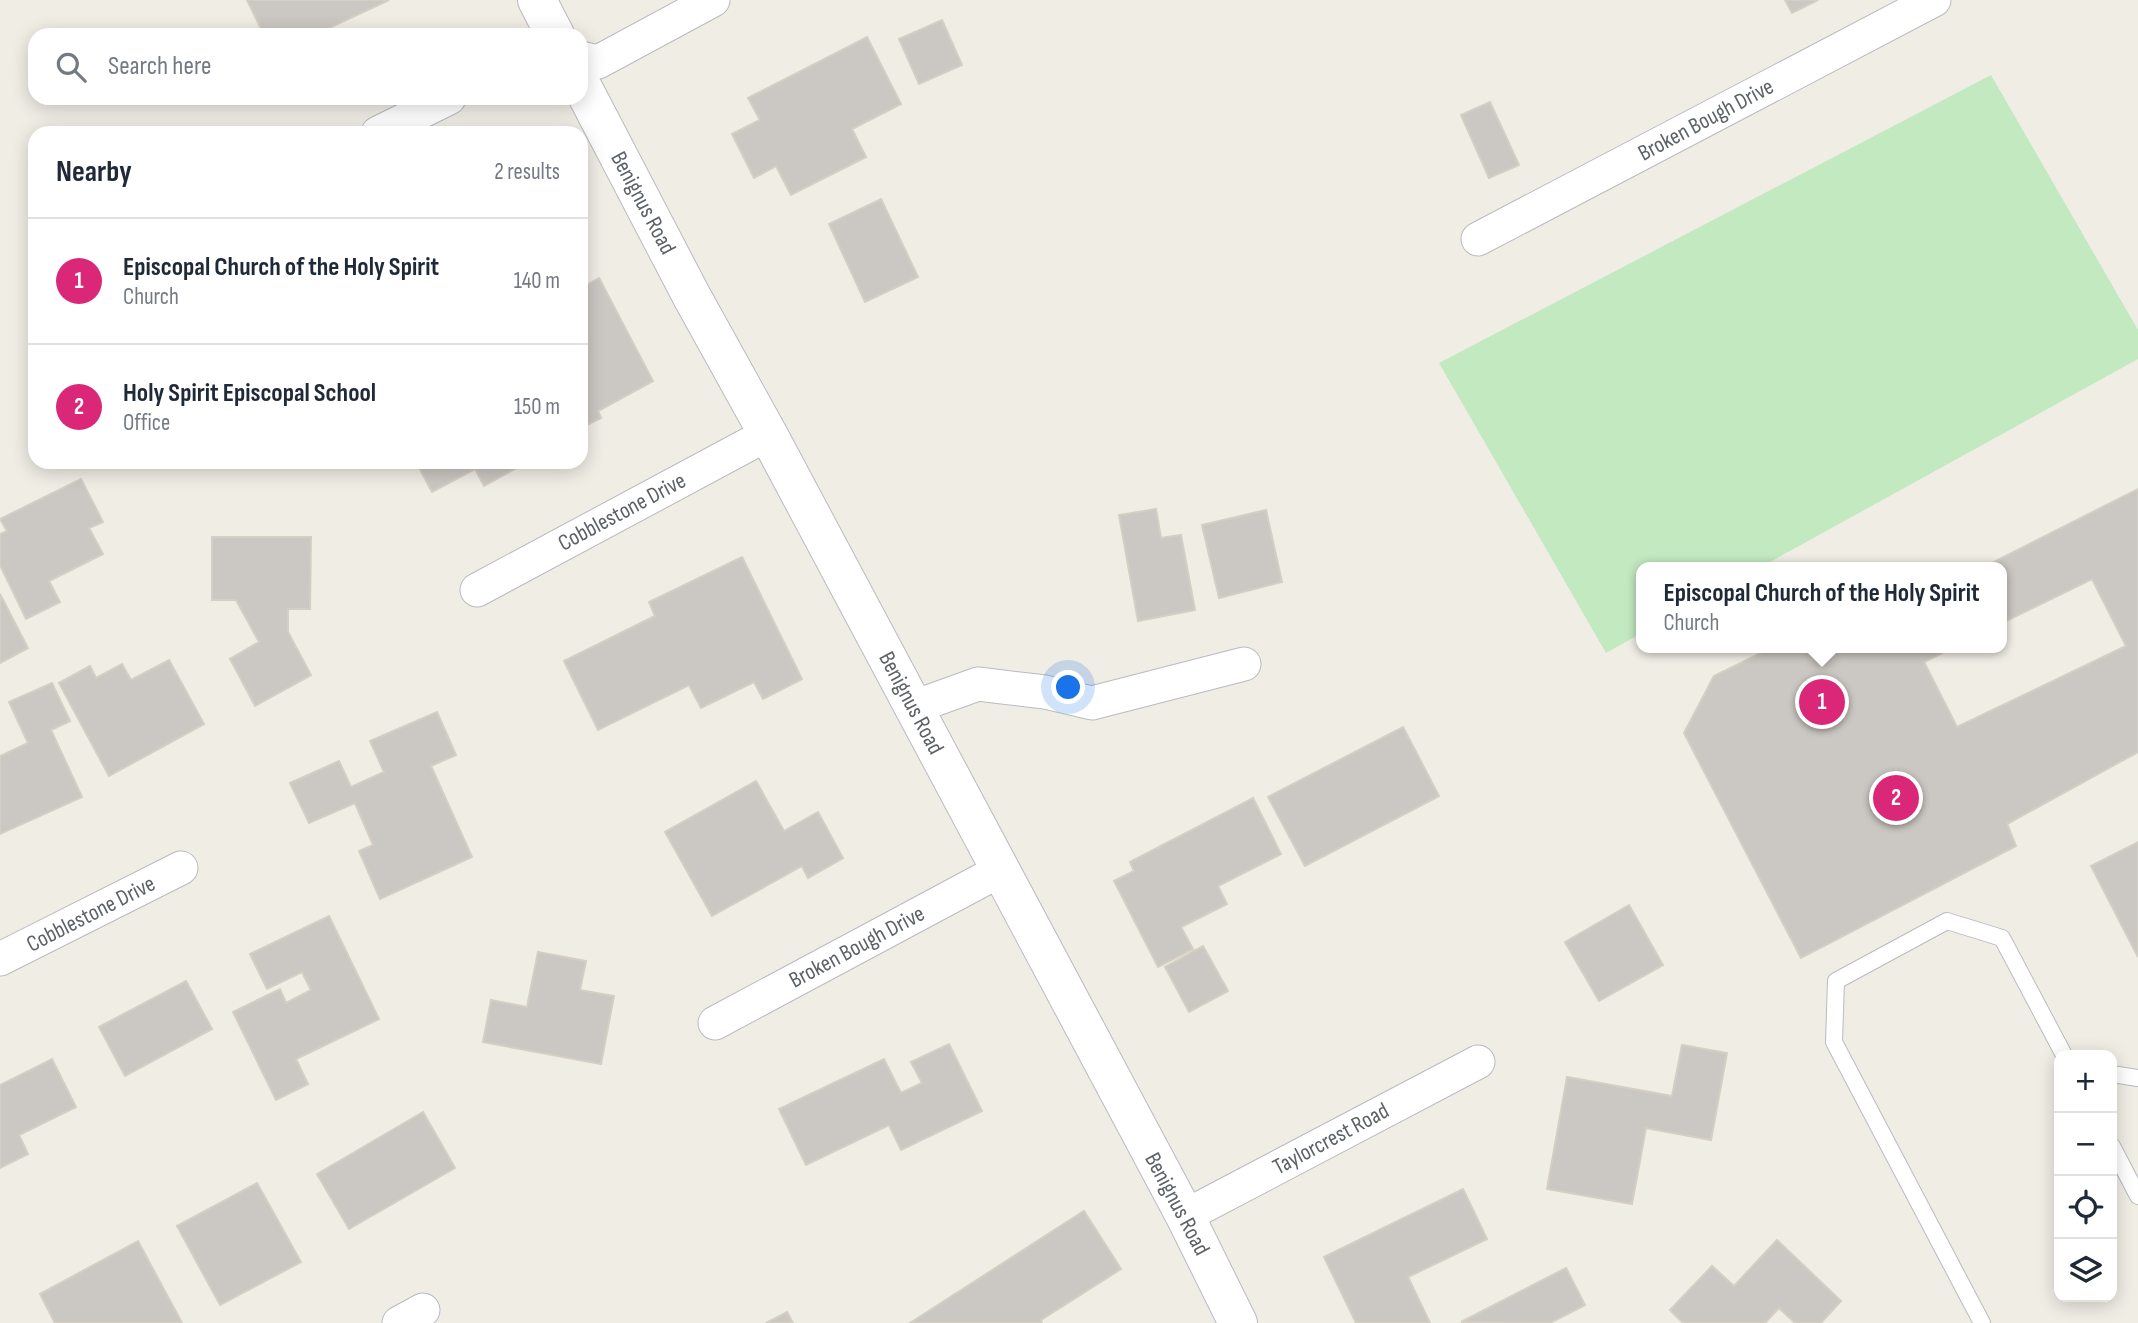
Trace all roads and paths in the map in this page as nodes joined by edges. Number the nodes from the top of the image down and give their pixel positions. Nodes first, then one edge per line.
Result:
1 (537, 0) edge
2 (713, 0) edge
3 (1934, 0) edge
4 (551, 28) edge
5 (588, 60) edge
6 (588, 97) edge
7 (435, 105) edge
8 (392, 126) edge
9 (1478, 239) dead end
10 (768, 434) junction
11 (477, 590) dead end
12 (1244, 664) dead end
13 (914, 707) junction
14 (181, 868) dead end
15 (999, 871) junction
16 (0, 959) edge
17 (715, 1023) dead end
18 (2061, 1050) edge
19 (1478, 1062) dead end
20 (2117, 1075) edge
21 (2138, 1078) edge
22 (2117, 1156) edge
23 (2138, 1196) edge
24 (1185, 1216) junction
25 (1231, 1321) edge
26 (1982, 1323) edge

1 - 4 street
2 - 5 street
3 - 9 street, Broken Bough Drive
6 - 10 street, Benignus Road
7 - 8 street
10 - 11 street, Cobblestone Drive
10 - 13 street, Benignus Road
12 - 13 street
13 - 15 street, Benignus Road
14 - 16 street, Cobblestone Drive
15 - 17 street, Broken Bough Drive
15 - 24 street, Benignus Road
18 - 26 lane
19 - 24 street, Taylorcrest Road
20 - 21 lane
22 - 23 lane
24 - 25 street, Benignus Road

